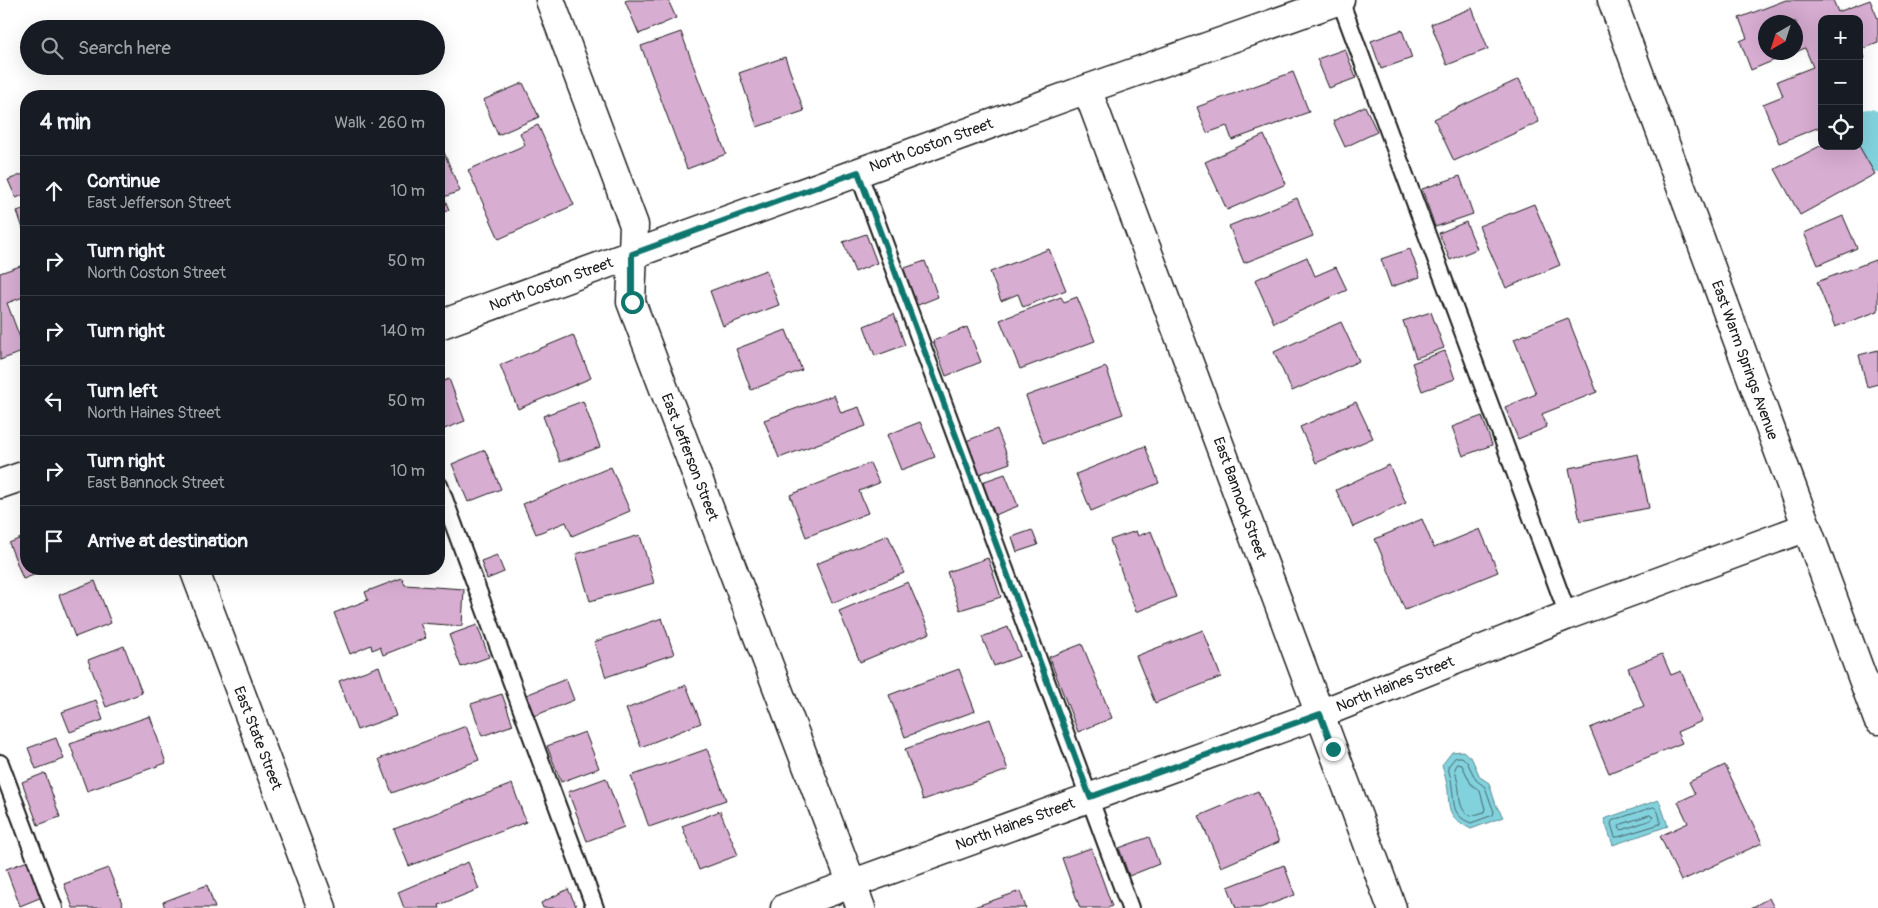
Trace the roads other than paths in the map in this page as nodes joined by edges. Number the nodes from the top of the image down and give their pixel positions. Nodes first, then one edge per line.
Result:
1 (550, 0) edge
2 (1340, 0) edge
3 (1612, 0) edge
4 (1088, 89) junction
5 (858, 172) junction
6 (632, 254) junction
7 (445, 322) edge
8 (20, 477) edge
9 (0, 484) edge
10 (445, 501) edge
11 (1807, 527) junction
12 (196, 575) edge
13 (1568, 615) junction
14 (1320, 714) junction
15 (1878, 720) edge
16 (0, 762) edge
17 (1090, 797) junction
18 (856, 896) edge
19 (54, 908) edge
20 (322, 908) edge
21 (595, 908) edge
22 (785, 908) edge
23 (1130, 908) edge
24 (1392, 908) edge

1 - 6 street, East Jefferson Street
2 - 4 street, North Coston Street
2 - 13 lane
3 - 11 street, East Warm Springs Avenue
4 - 5 street, North Coston Street
4 - 14 street, East Bannock Street
5 - 6 street, North Coston Street
5 - 17 lane
6 - 7 street, North Coston Street
6 - 18 street, East Jefferson Street
8 - 9 street
10 - 21 lane
11 - 13 street, North Haines Street
11 - 15 street, East Warm Springs Avenue
12 - 20 street, East State Street
13 - 14 street, North Haines Street
14 - 17 street, North Haines Street
14 - 24 street, East Bannock Street
16 - 19 lane
17 - 18 street, North Haines Street
17 - 23 lane
18 - 22 street, North Haines Street

